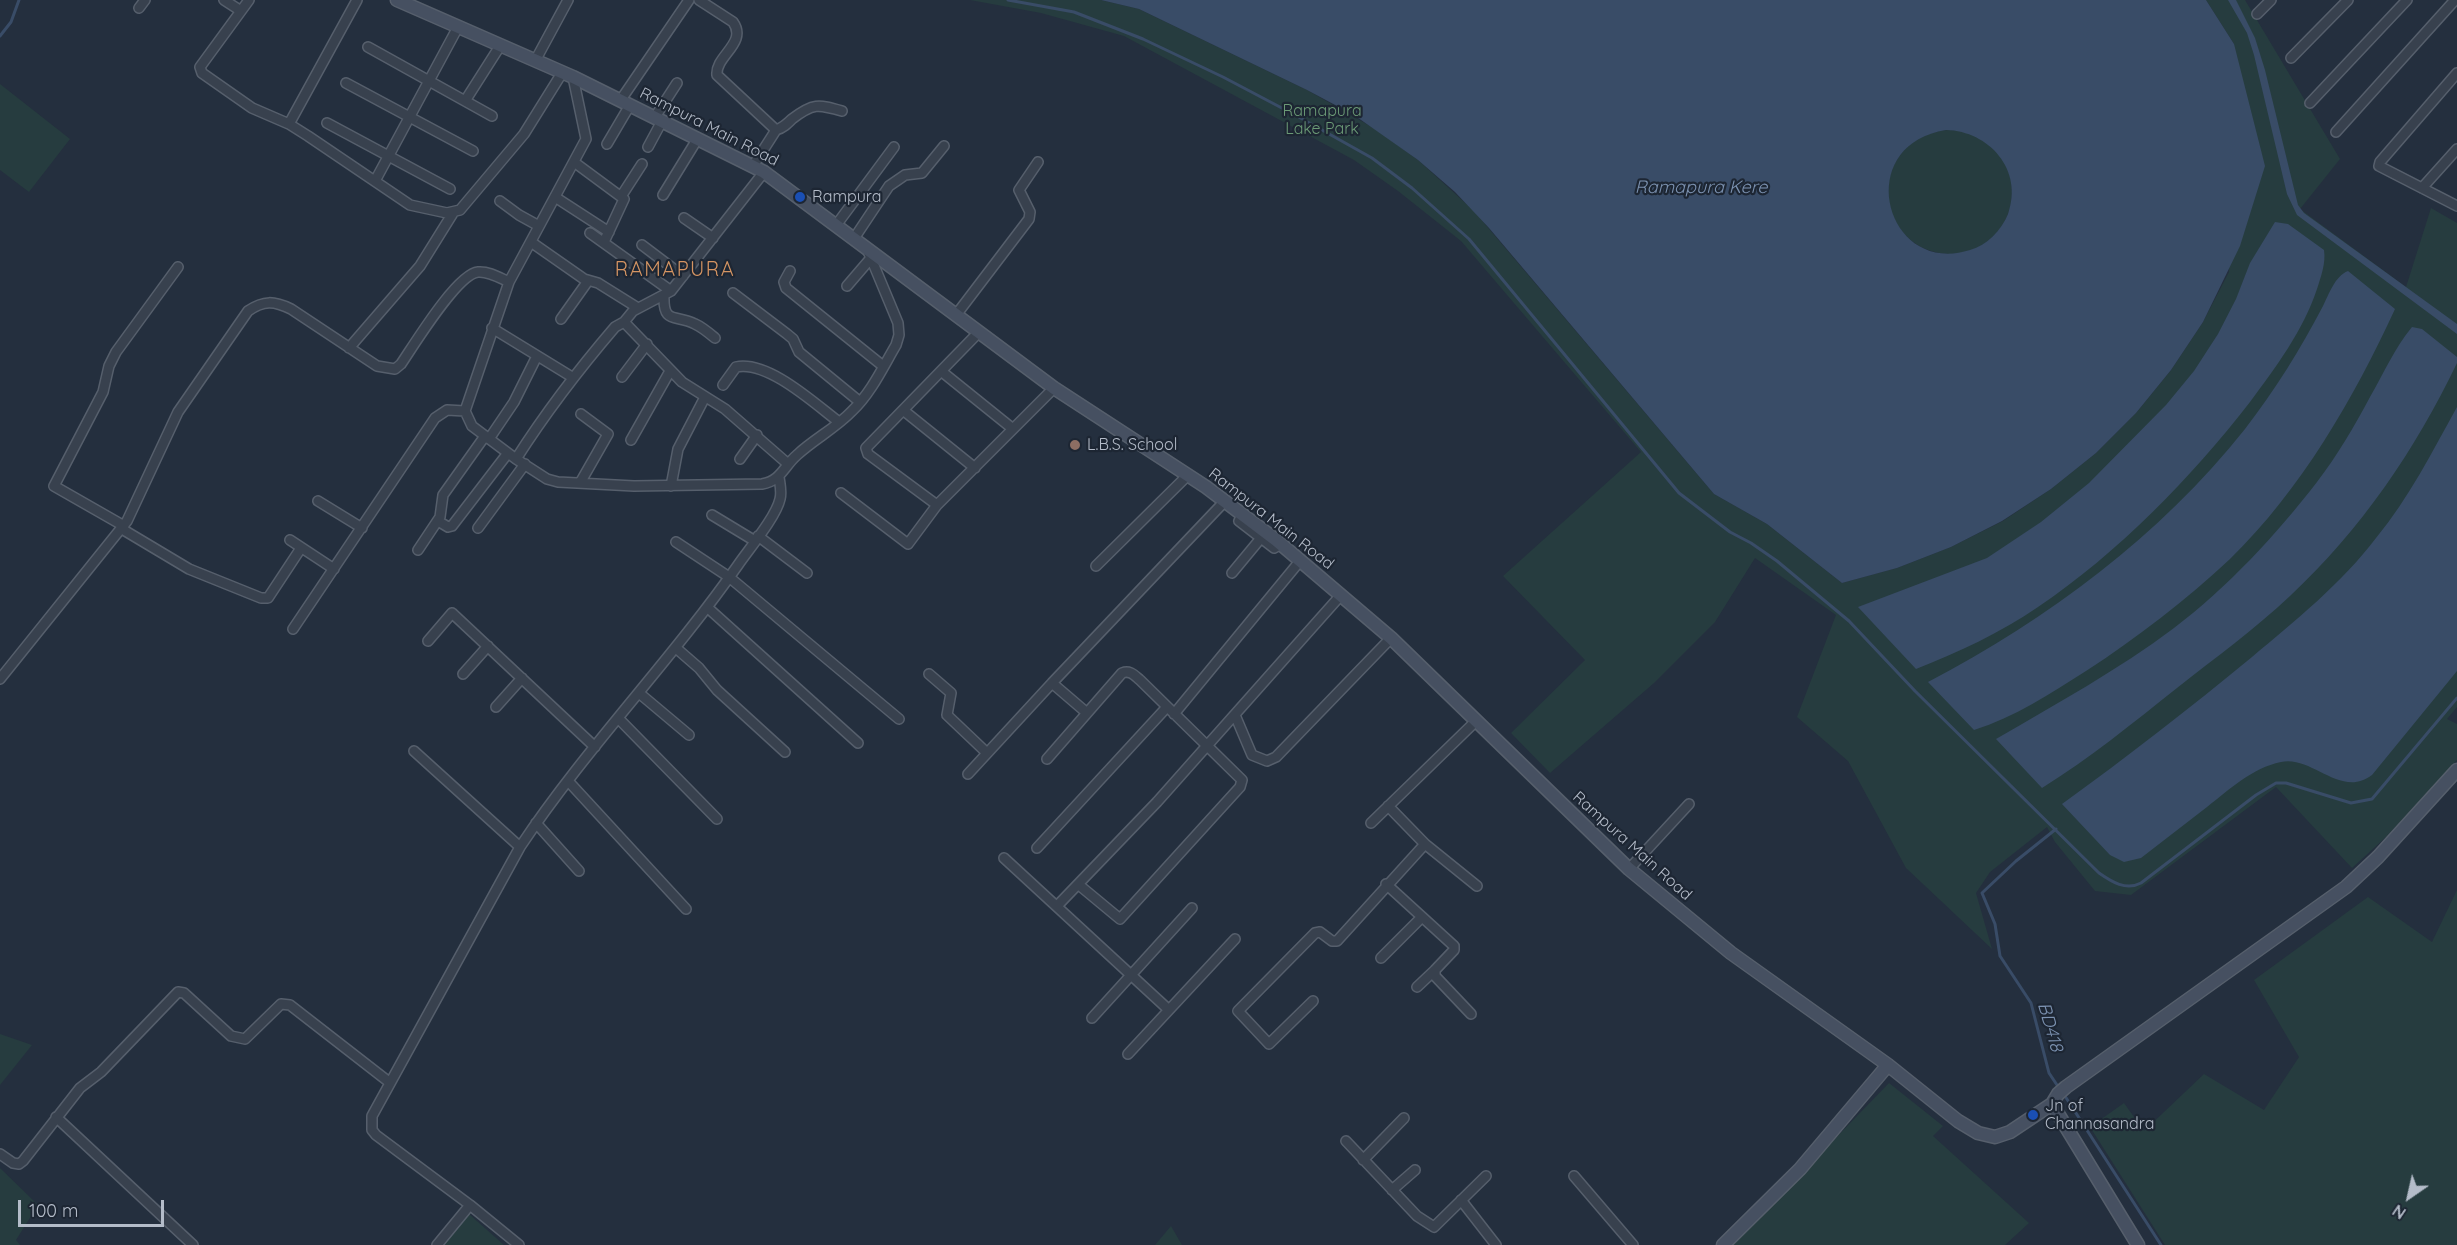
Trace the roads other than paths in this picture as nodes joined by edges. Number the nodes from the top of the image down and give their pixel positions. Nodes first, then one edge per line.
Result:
1 (145, 0) edge
2 (224, 0) edge
3 (249, 0) edge
4 (357, 0) edge
5 (397, 0) edge
6 (568, 0) edge
7 (689, 0) edge
8 (699, 0) edge
9 (2271, 0) edge
10 (2348, 0) edge
11 (2407, 0) edge
12 (2455, 0) edge
13 (139, 8) dead end
14 (241, 11) junction
15 (2257, 14) dead end
16 (458, 27) junction
17 (500, 46) junction
18 (368, 47) dead end
19 (2291, 58) dead end
20 (535, 61) junction
21 (2457, 73) edge
22 (567, 75) junction
23 (429, 81) junction
24 (346, 83) dead end
25 (677, 83) dead end
26 (465, 101) junction
27 (625, 103) junction
28 (2310, 104) dead end
29 (842, 111) dead end
30 (492, 116) dead end
31 (410, 118) junction
32 (658, 119) junction
33 (327, 123) dead end
34 (289, 124) junction
35 (776, 130) junction
36 (2336, 132) dead end
37 (698, 138) junction
38 (607, 144) dead end
39 (944, 146) dead end
40 (648, 147) dead end
41 (894, 147) dead end
42 (2457, 149) edge
43 (473, 151) dead end
44 (389, 155) junction
45 (574, 162) junction
46 (1038, 162) dead end
47 (642, 164) dead end
48 (759, 169) junction
49 (375, 181) junction
50 (2422, 188) junction
51 (450, 189) dead end
52 (622, 195) junction
53 (663, 195) dead end
54 (555, 197) junction
55 (500, 201) dead end
56 (2457, 206) edge
57 (453, 213) junction
58 (684, 218) dead end
59 (837, 224) junction
60 (539, 226) junction
61 (609, 232) junction
62 (590, 233) dead end
63 (855, 237) junction
64 (713, 238) junction
65 (531, 242) junction
66 (603, 242) junction
67 (642, 245) dead end
68 (869, 252) junction
69 (178, 267) dead end
70 (790, 271) dead end
71 (683, 276) junction
72 (588, 281) junction
73 (509, 282) junction
74 (847, 286) dead end
75 (668, 293) junction
76 (733, 293) dead end
77 (638, 308) junction
78 (956, 315) junction
79 (561, 319) dead end
80 (624, 322) junction
81 (492, 328) junction
82 (979, 332) junction
83 (715, 338) dead end
84 (647, 344) junction
85 (349, 348) junction
86 (537, 356) junction
87 (883, 366) junction
88 (670, 371) junction
89 (941, 371) junction
90 (572, 377) junction
91 (622, 377) dead end
92 (723, 385) dead end
93 (1054, 388) junction
94 (705, 397) junction
95 (860, 402) junction
96 (903, 410) junction
97 (465, 411) junction
98 (581, 414) dead end
99 (839, 422) junction
100 (1013, 429) junction
101 (757, 435) junction
102 (487, 438) junction
103 (631, 440) dead end
104 (516, 459) junction
105 (740, 459) dead end
106 (788, 464) junction
107 (975, 468) junction
108 (1187, 476) junction
109 (778, 477) junction
110 (580, 483) junction
111 (671, 486) junction
112 (841, 493) dead end
113 (318, 501) dead end
114 (1225, 501) junction
115 (937, 505) junction
116 (712, 514) dead end
117 (1242, 515) junction
118 (438, 521) junction
119 (123, 527) junction
120 (362, 528) junction
121 (478, 528) dead end
122 (757, 538) junction
123 (1261, 538) junction
124 (290, 540) dead end
125 (676, 542) dead end
126 (1281, 544) junction
127 (301, 548) junction
128 (418, 550) dead end
129 (1300, 561) junction
130 (1096, 566) dead end
131 (334, 569) junction
132 (807, 573) dead end
133 (1232, 573) dead end
134 (729, 577) junction
135 (1341, 596) junction
136 (708, 608) junction
137 (293, 629) dead end
138 (1391, 638) junction
139 (428, 641) dead end
140 (488, 646) junction
141 (676, 648) junction
142 (463, 674) dead end
143 (929, 674) dead end
144 (522, 678) junction
145 (0, 679) edge
146 (1052, 683) junction
147 (639, 693) junction
148 (496, 707) dead end
149 (1171, 711) junction
150 (1087, 713) junction
151 (1235, 715) junction
152 (618, 718) junction
153 (899, 719) dead end
154 (1476, 722) junction
155 (689, 735) dead end
156 (858, 743) dead end
157 (1208, 745) junction
158 (595, 747) junction
159 (414, 751) dead end
160 (785, 752) dead end
161 (987, 753) junction
162 (1047, 759) dead end
163 (2457, 770) edge
164 (968, 774) dead end
165 (569, 782) junction
166 (1689, 804) dead end
167 (1388, 806) junction
168 (717, 819) dead end
169 (1371, 823) dead end
170 (536, 824) junction
171 (1425, 844) junction
172 (520, 848) junction
173 (1037, 848) dead end
174 (1004, 858) dead end
175 (1629, 868) junction
176 (579, 871) dead end
177 (1079, 885) junction
178 (1386, 885) junction
179 (1477, 886) dead end
180 (1057, 906) junction
181 (1192, 908) dead end
182 (686, 909) dead end
183 (1422, 917) junction
184 (1234, 939) dead end
185 (1381, 958) dead end
186 (1435, 970) junction
187 (1131, 975) junction
188 (1417, 987) dead end
189 (1313, 1001) dead end
190 (1169, 1010) junction
191 (1471, 1014) dead end
192 (1092, 1018) dead end
193 (1128, 1054) dead end
194 (1888, 1065) junction
195 (389, 1082) junction
196 (2059, 1095) junction
197 (56, 1118) junction
198 (1404, 1118) dead end
199 (1346, 1141) dead end
200 (0, 1154) edge
201 (1363, 1160) junction
202 (1415, 1170) dead end
203 (1486, 1176) dead end
204 (1574, 1176) dead end
205 (1392, 1190) junction
206 (1461, 1200) junction
207 (470, 1205) junction
208 (193, 1245) edge
209 (437, 1245) edge
210 (519, 1245) edge
211 (1496, 1245) edge
212 (1633, 1245) edge
213 (1723, 1245) edge
214 (2138, 1245) edge

1 - 13 street
2 - 14 street
3 - 14 street
4 - 34 street
5 - 16 main road, Rampura Main Road
6 - 20 street
7 - 27 street
8 - 35 street
9 - 15 street
10 - 19 street
11 - 28 street
12 - 36 street
14 - 34 street
16 - 17 main road, Rampura Main Road
16 - 23 street
17 - 20 main road, Rampura Main Road
17 - 26 street
18 - 23 street
20 - 22 main road, Rampura Main Road
21 - 50 street
22 - 27 main road, Rampura Main Road
22 - 45 street
22 - 57 street
23 - 26 street
23 - 31 street
24 - 31 street
25 - 32 street
26 - 30 street
27 - 32 main road, Rampura Main Road
27 - 38 street
29 - 35 street
31 - 43 street
31 - 44 street
32 - 37 main road, Rampura Main Road
32 - 40 street
33 - 44 street
34 - 49 street
35 - 48 street
37 - 48 main road, Rampura Main Road
37 - 53 street
39 - 63 street
41 - 59 street
42 - 50 street
44 - 49 street
44 - 51 street
45 - 52 street
45 - 54 street
46 - 78 street
47 - 52 street
48 - 59 main road, Rampura Main Road
48 - 64 street
49 - 57 street
50 - 56 street
52 - 61 street
54 - 60 street
54 - 61 street
55 - 60 street
57 - 85 street
58 - 64 street
59 - 63 main road, Rampura Main Road
60 - 65 street
61 - 66 street
62 - 66 street
63 - 68 main road, Rampura Main Road
64 - 71 street
65 - 72 street
65 - 73 street
66 - 75 street
67 - 71 street
68 - 74 street
68 - 78 main road, Rampura Main Road
68 - 87 street
69 - 119 street
70 - 87 street
71 - 75 street
72 - 77 street
72 - 79 street
73 - 81 street
73 - 85 street
75 - 77 street
75 - 83 street
76 - 95 street
77 - 80 street
78 - 82 main road, Rampura Main Road
80 - 84 street
80 - 90 street
81 - 86 street
81 - 97 street
82 - 89 street
82 - 93 main road, Rampura Main Road
84 - 88 street
84 - 91 street
85 - 119 street
86 - 90 street
86 - 102 street
87 - 95 street
88 - 94 street
88 - 103 street
89 - 96 street
89 - 100 street
90 - 104 street
92 - 99 street
93 - 100 street
93 - 108 main road, Rampura Main Road
94 - 101 street
94 - 111 street
95 - 99 street
96 - 107 street
96 - 115 street
97 - 102 street
97 - 120 street
98 - 110 street
99 - 106 street
100 - 107 street
101 - 105 street
101 - 106 street
102 - 104 street
102 - 118 street
104 - 110 street
104 - 118 street
104 - 121 street
106 - 109 street
107 - 115 street
108 - 114 main road, Rampura Main Road
108 - 130 street
109 - 111 street
109 - 122 street
110 - 111 street
112 - 115 street
113 - 120 street
114 - 117 main road, Rampura Main Road
114 - 146 street
116 - 122 street
117 - 123 street
117 - 126 main road, Rampura Main Road
118 - 128 street
119 - 127 street
119 - 145 street
120 - 131 street
122 - 132 street
122 - 134 street
123 - 126 street
123 - 133 street
124 - 127 street
125 - 134 street
126 - 129 main road, Rampura Main Road
127 - 131 street
129 - 135 main road, Rampura Main Road
129 - 149 street
131 - 137 street
134 - 136 street
134 - 153 street
135 - 138 main road, Rampura Main Road
135 - 151 street
136 - 141 street
136 - 156 street
138 - 151 street
138 - 154 main road, Rampura Main Road
139 - 140 street
140 - 142 street
140 - 144 street
141 - 147 street
141 - 160 street
143 - 161 street
144 - 148 street
144 - 158 street
146 - 150 street
146 - 161 street
147 - 152 street
147 - 155 street
149 - 150 street
149 - 157 street
149 - 173 street
150 - 162 street
151 - 157 street
152 - 158 street
152 - 168 street
154 - 167 street
154 - 175 main road, Rampura Main Road
157 - 177 street
157 - 177 street
158 - 165 street
159 - 172 street
161 - 164 street
163 - 196 main road
165 - 170 street
165 - 182 street
166 - 175 street
167 - 169 street
167 - 171 street
170 - 172 street
170 - 176 street
171 - 178 street
171 - 179 street
172 - 195 street
174 - 180 street
175 - 194 main road, Rampura Main Road
177 - 180 street
178 - 183 street
178 - 189 street
180 - 187 street
181 - 187 street
183 - 185 street
183 - 186 street
184 - 190 street
186 - 188 street
186 - 191 street
187 - 190 street
187 - 192 street
190 - 193 street
194 - 196 main road, Rampura Main Road
194 - 213 main road
195 - 197 street
195 - 207 street
196 - 214 main road
197 - 200 street
197 - 208 street
198 - 201 street
199 - 201 street
201 - 205 street
202 - 205 street
203 - 206 street
204 - 212 street
205 - 206 street
206 - 211 street
207 - 209 street
207 - 210 street

